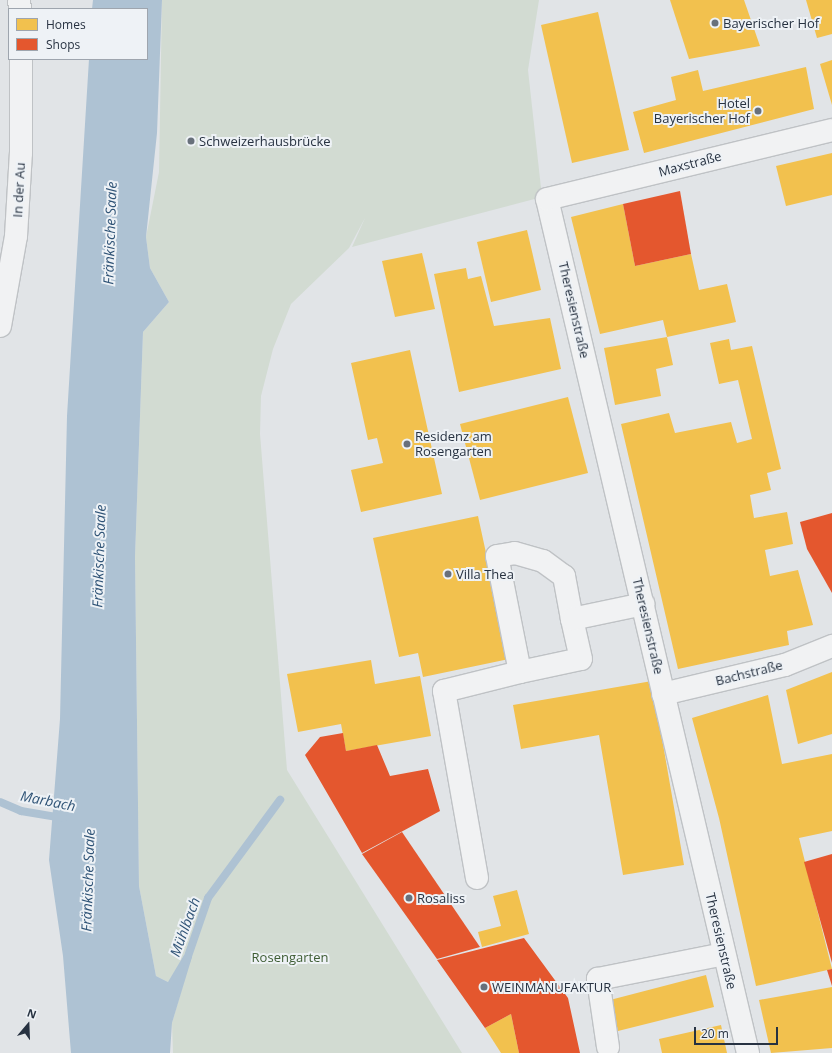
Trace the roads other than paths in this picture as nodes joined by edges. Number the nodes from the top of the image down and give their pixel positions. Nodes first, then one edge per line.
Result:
1 (21, 60) edge
2 (832, 130) edge
3 (547, 198) joint
4 (1, 323) edge
5 (643, 604) junction
6 (572, 619) junction
7 (832, 646) edge
8 (520, 672) junction
9 (663, 694) junction
10 (477, 878) dead end
11 (724, 954) junction
12 (608, 1047) dead end
13 (748, 1053) edge

1 - 4 street, In der Au
2 - 3 street, Maxstraße
3 - 5 street, Theresienstraße
5 - 6 street
5 - 9 street, Theresienstraße
6 - 8 street
6 - 8 street
7 - 9 street, Bachstraße
8 - 10 street
9 - 11 street, Theresienstraße
11 - 12 street
11 - 13 street, Theresienstraße

